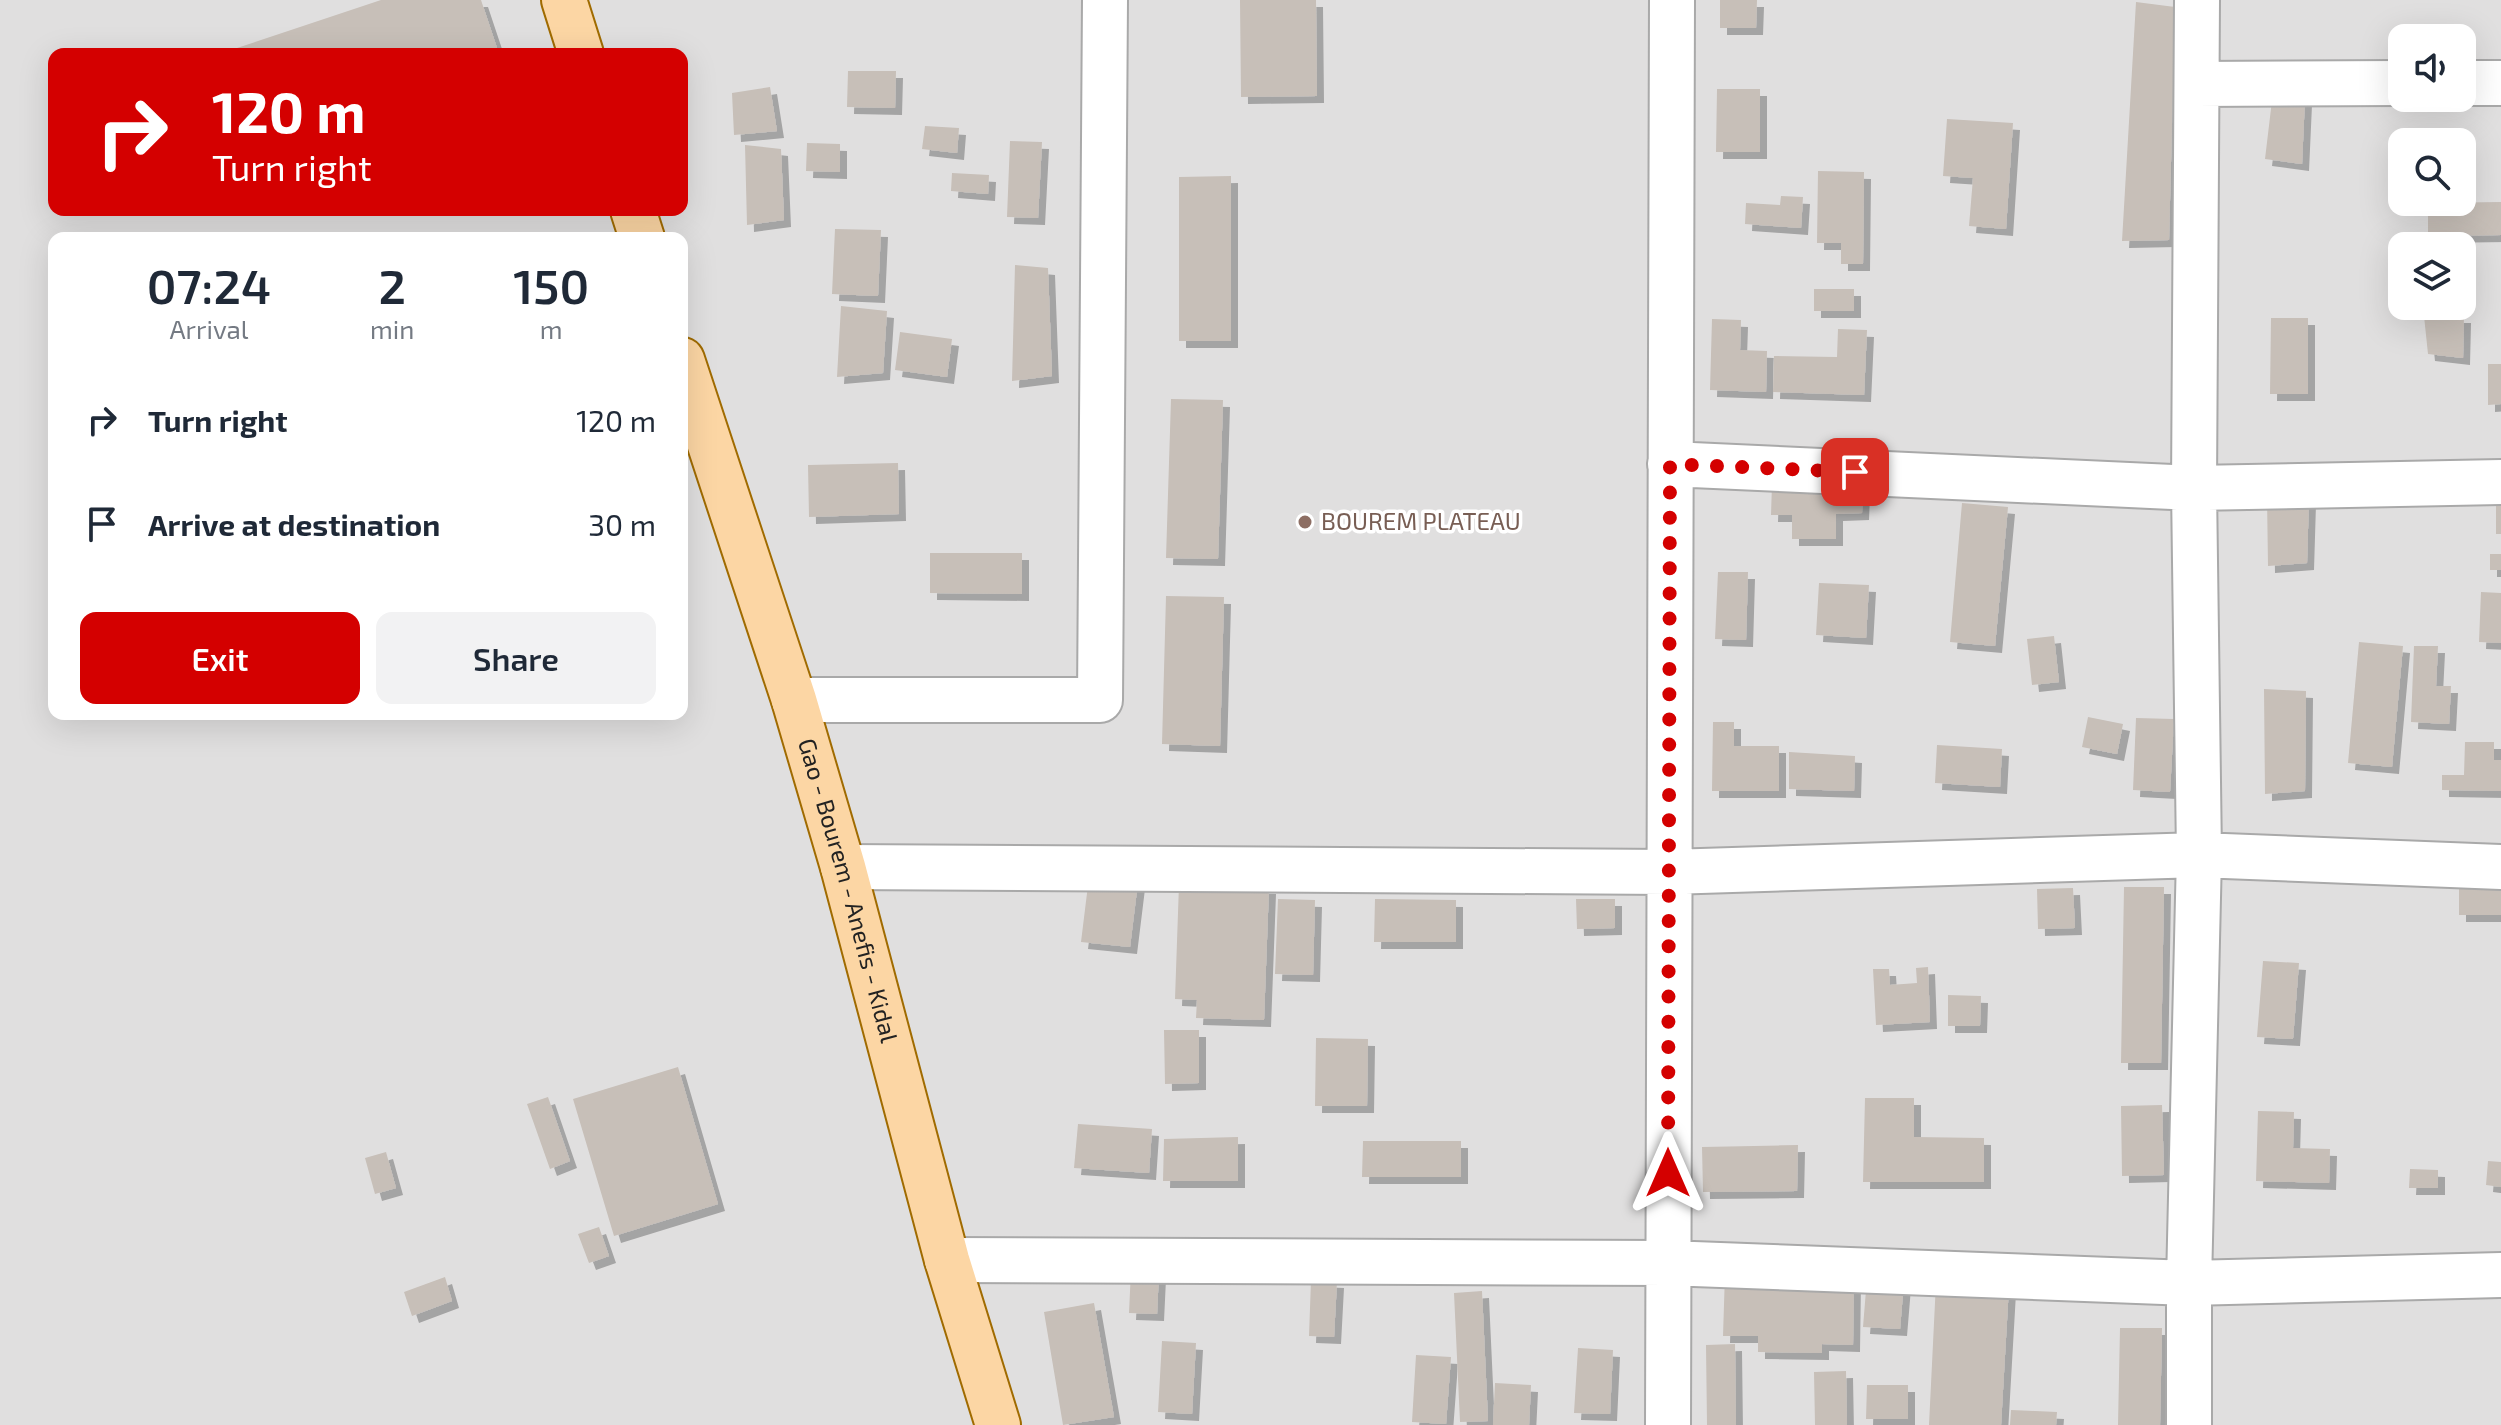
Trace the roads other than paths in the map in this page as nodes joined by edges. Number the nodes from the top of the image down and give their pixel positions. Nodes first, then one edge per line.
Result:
1 (564, 0) edge
2 (1105, 0) edge
3 (1672, 0) edge
4 (2197, 0) edge
5 (579, 48) edge
6 (2388, 83) edge
7 (2476, 83) edge
8 (2501, 83) edge
9 (2197, 84) junction
10 (688, 378) edge
11 (1670, 464) junction
12 (2501, 482) edge
13 (2194, 488) junction
14 (794, 700) junction
15 (2199, 855) junction
16 (843, 867) junction
17 (2501, 867) edge
18 (1669, 872) junction
19 (947, 1260) junction
20 (1667, 1263) junction
21 (2501, 1275) edge
22 (2189, 1283) junction
23 (998, 1425) edge
24 (1668, 1425) edge
25 (2189, 1425) edge

1 - 5 main road
2 - 14 street
3 - 11 street
4 - 9 street
6 - 9 street
7 - 8 street
9 - 13 street
10 - 14 main road, Gao - Bourem - Anefis - Kidal
11 - 13 street
11 - 18 street
12 - 13 street
13 - 15 street
14 - 16 main road, Gao - Bourem - Anefis - Kidal
15 - 17 street
15 - 18 street
15 - 22 street
16 - 18 street
16 - 19 main road, Gao - Bourem - Anefis - Kidal
18 - 20 street
19 - 20 street
19 - 23 main road, Gao - Bourem - Anefis - Kidal
20 - 22 street
20 - 24 street
21 - 22 street
22 - 25 street

